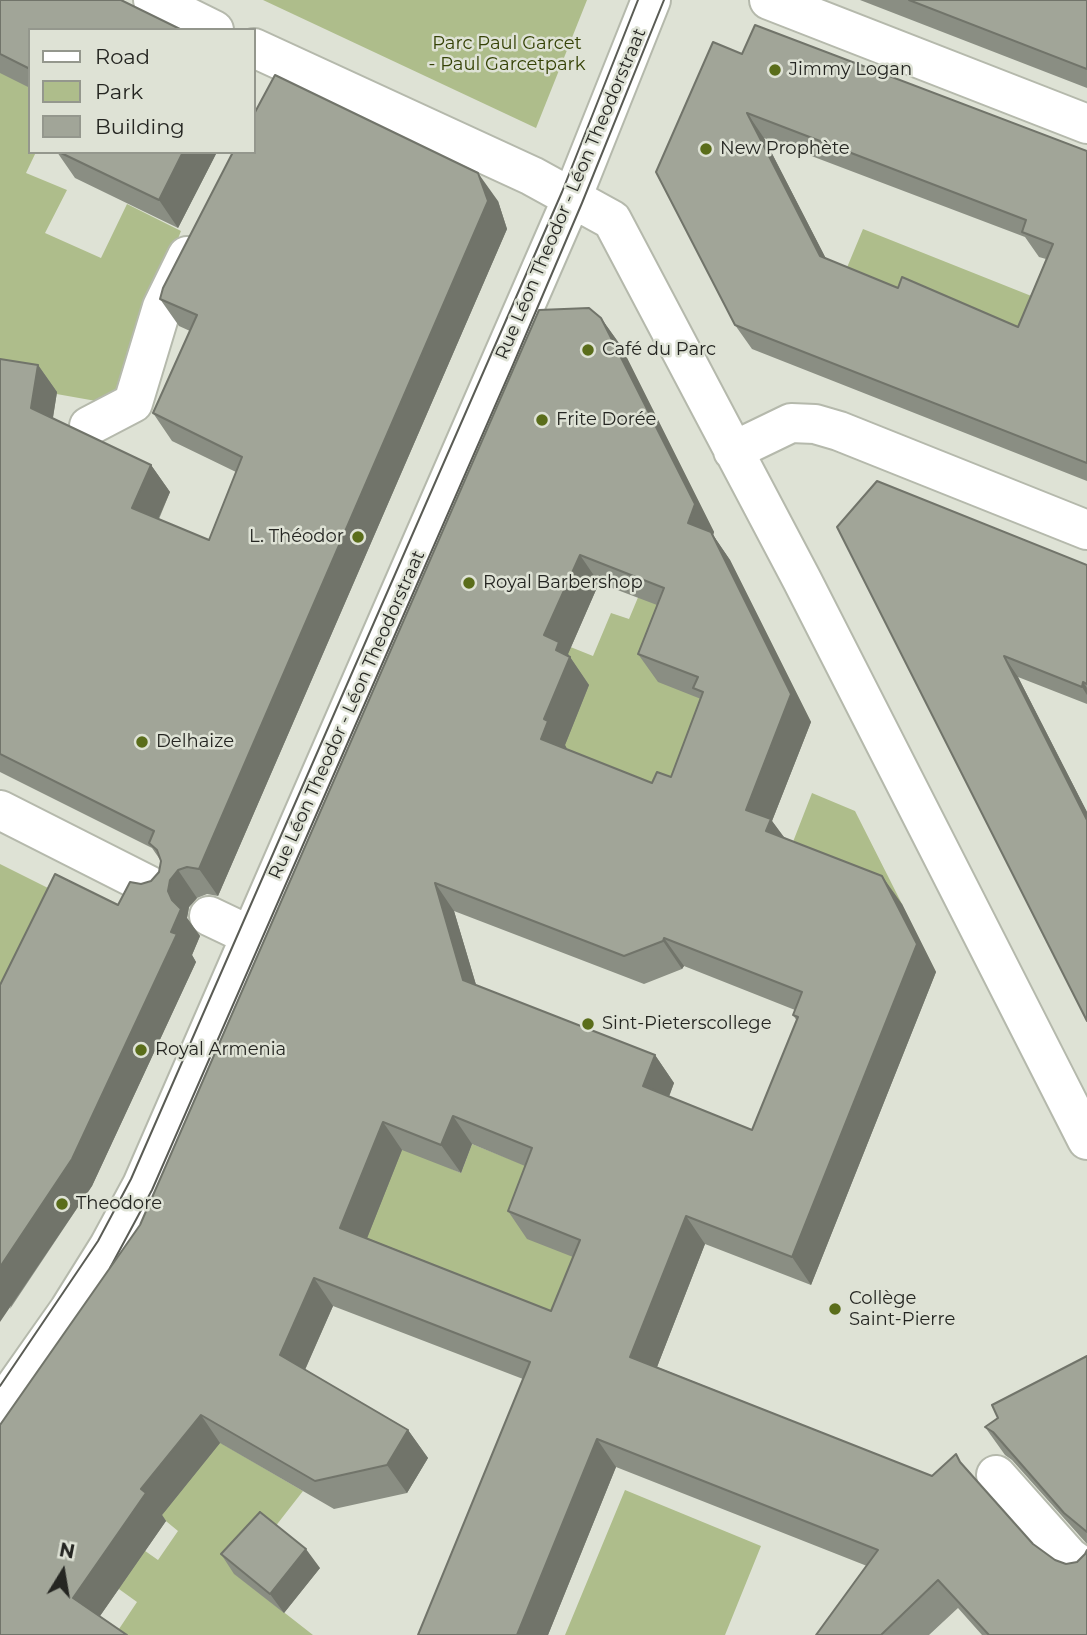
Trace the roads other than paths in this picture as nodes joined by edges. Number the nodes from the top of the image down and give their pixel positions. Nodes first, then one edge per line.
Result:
1 (153, 0) edge
2 (651, 0) edge
3 (769, 0) edge
4 (210, 28) edge
5 (256, 50) edge
6 (1087, 124) edge
7 (572, 198) junction
8 (204, 223) edge
9 (89, 426) dead end
10 (733, 451) junction
11 (1087, 530) edge
12 (0, 810) edge
13 (159, 890) edge
14 (209, 916) dead end
15 (251, 936) junction
16 (1087, 1140) edge
17 (0, 1408) edge
18 (996, 1475) dead end
19 (1087, 1570) edge

1 - 4 street
2 - 7 street, Rue Léon Theodor - Léon Theodorstraat
3 - 6 street
5 - 7 street
7 - 10 street
7 - 15 street, Rue Léon Theodor - Léon Theodorstraat
8 - 9 street
10 - 11 street
10 - 16 street
12 - 13 street
14 - 15 street
15 - 17 street, Rue Léon Theodor - Léon Theodorstraat
18 - 19 street

